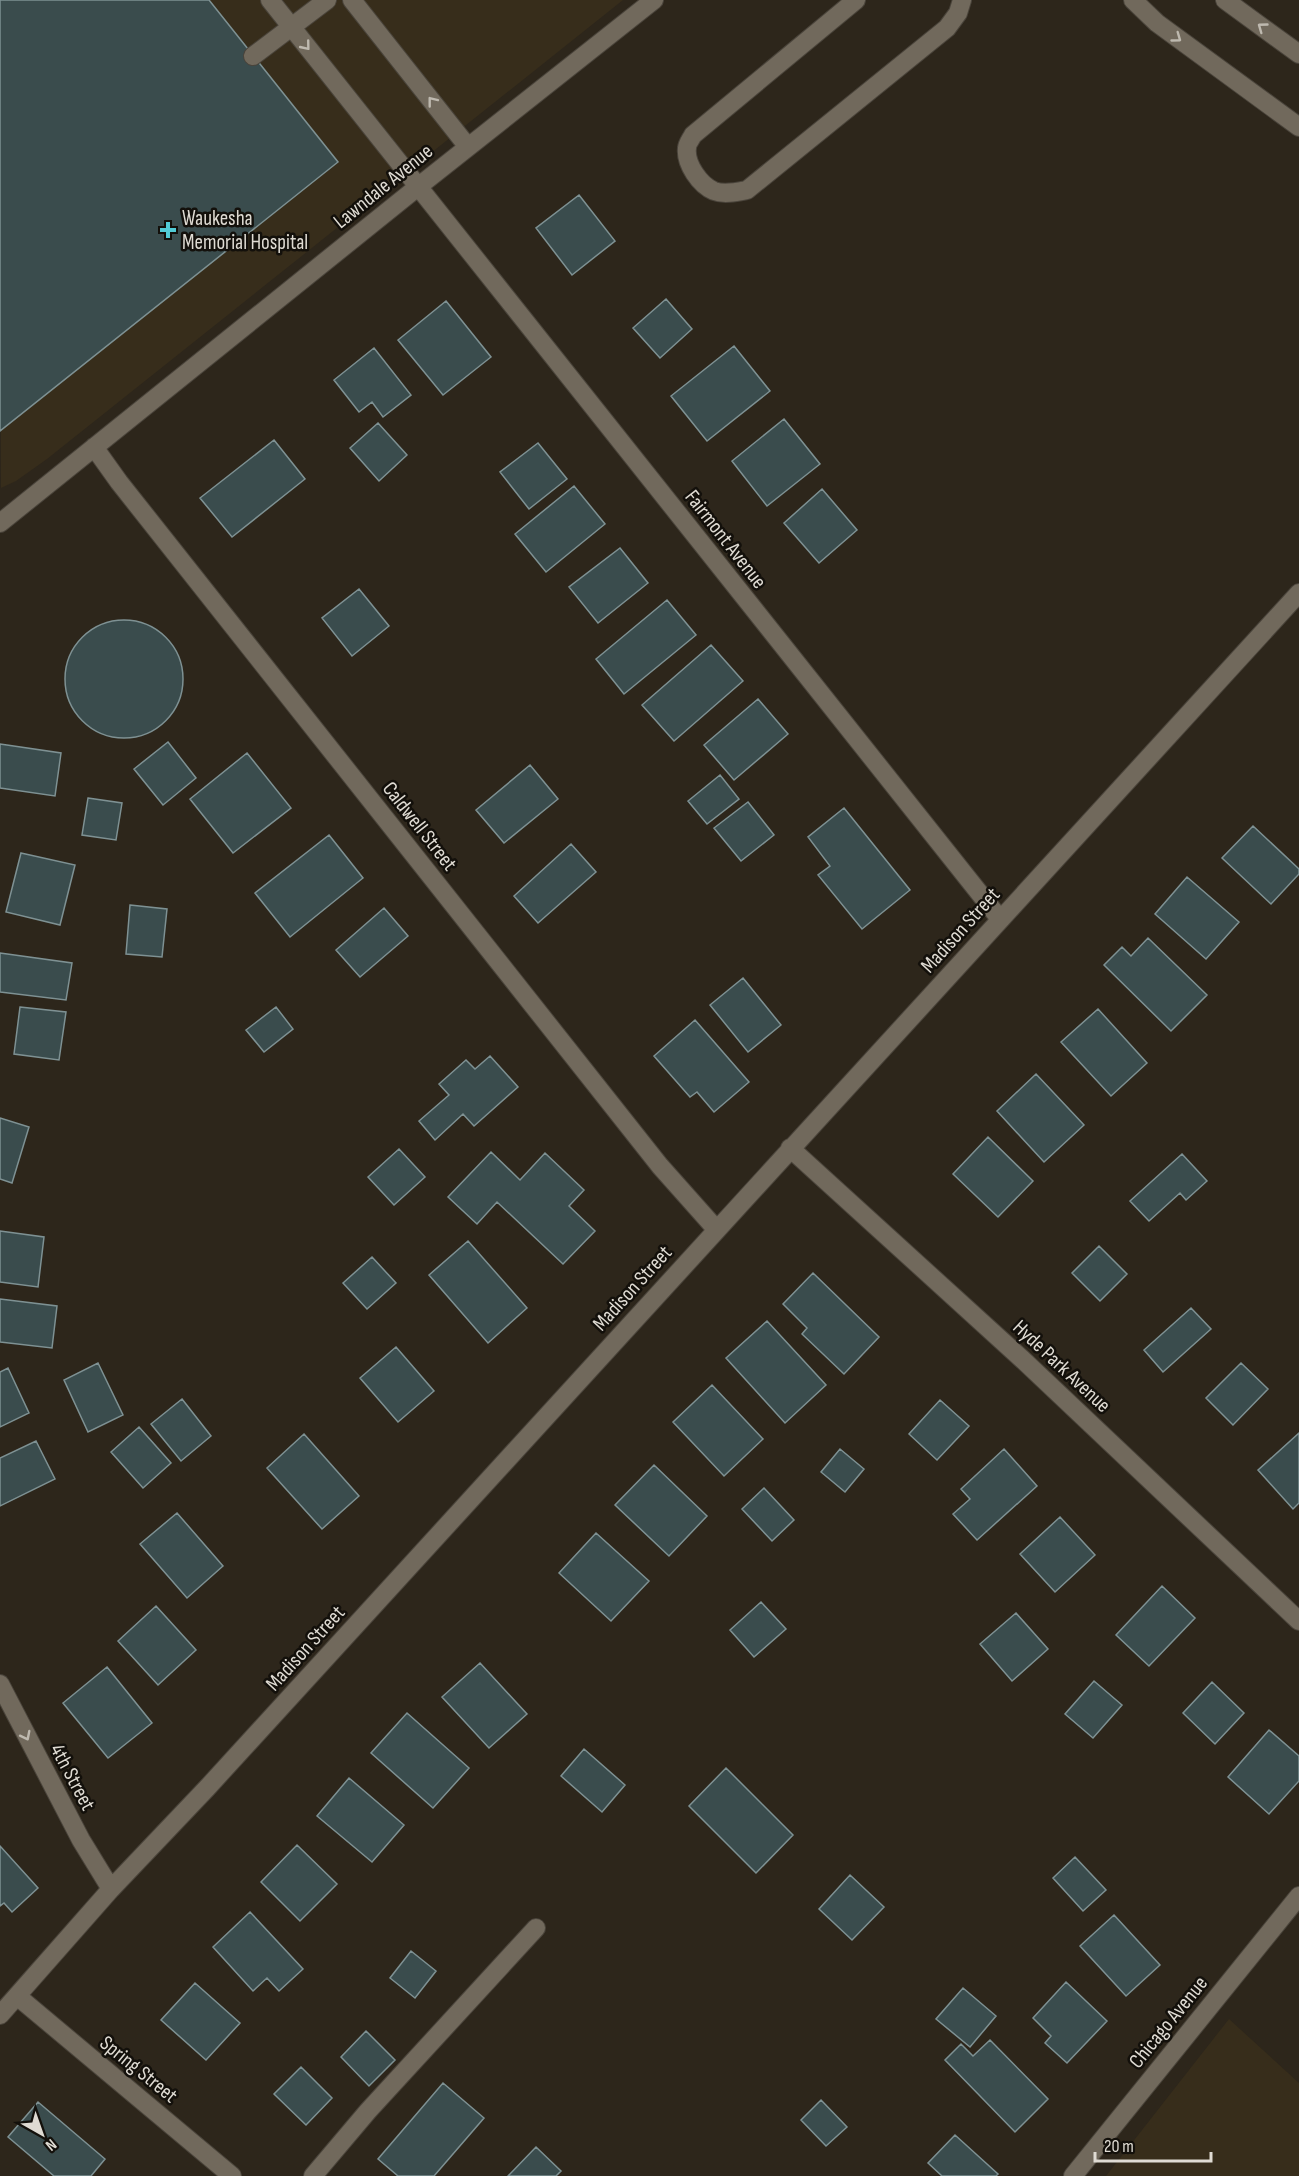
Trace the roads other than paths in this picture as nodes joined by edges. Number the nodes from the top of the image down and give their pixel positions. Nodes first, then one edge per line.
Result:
1 (270, 0) edge
2 (327, 0) edge
3 (352, 0) edge
4 (654, 0) edge
5 (856, 0) edge
6 (962, 0) edge
7 (1133, 0) edge
8 (1225, 0) edge
9 (291, 26) junction
10 (1299, 54) edge
11 (253, 56) dead end
12 (1299, 127) edge
13 (468, 147) junction
14 (419, 186) junction
15 (94, 447) junction
16 (0, 523) edge
17 (1299, 593) edge
18 (1000, 919) junction
19 (790, 1149) junction
20 (716, 1229) junction
21 (1299, 1621) edge
22 (0, 1684) edge
23 (111, 1889) junction
24 (1299, 1896) edge
25 (536, 1928) dead end
26 (17, 1996) junction
27 (0, 2015) edge
28 (232, 2176) edge
29 (313, 2176) edge
30 (1073, 2176) edge

1 - 9 street, Fairmont Avenue
2 - 9 street
13 -> 3 street
4 - 13 street, Lawndale Avenue
5 - 6 street
7 -> 12 street
10 -> 8 street
9 - 11 street
9 -> 14 street, Fairmont Avenue
13 - 14 street, Lawndale Avenue
14 - 15 street, Lawndale Avenue
14 - 18 street, Fairmont Avenue
15 - 16 street, Lawndale Avenue
15 - 20 street, Caldwell Street
17 - 18 street, Madison Street
18 - 19 street, Madison Street
19 - 20 street, Madison Street
19 - 21 street, Hyde Park Avenue
20 - 23 street, Madison Street
22 -> 23 street, 4th Street
23 - 26 street, Madison Street
24 - 30 street, Chicago Avenue
25 - 29 street
26 - 27 street, Madison Street
26 - 28 street, Spring Street

